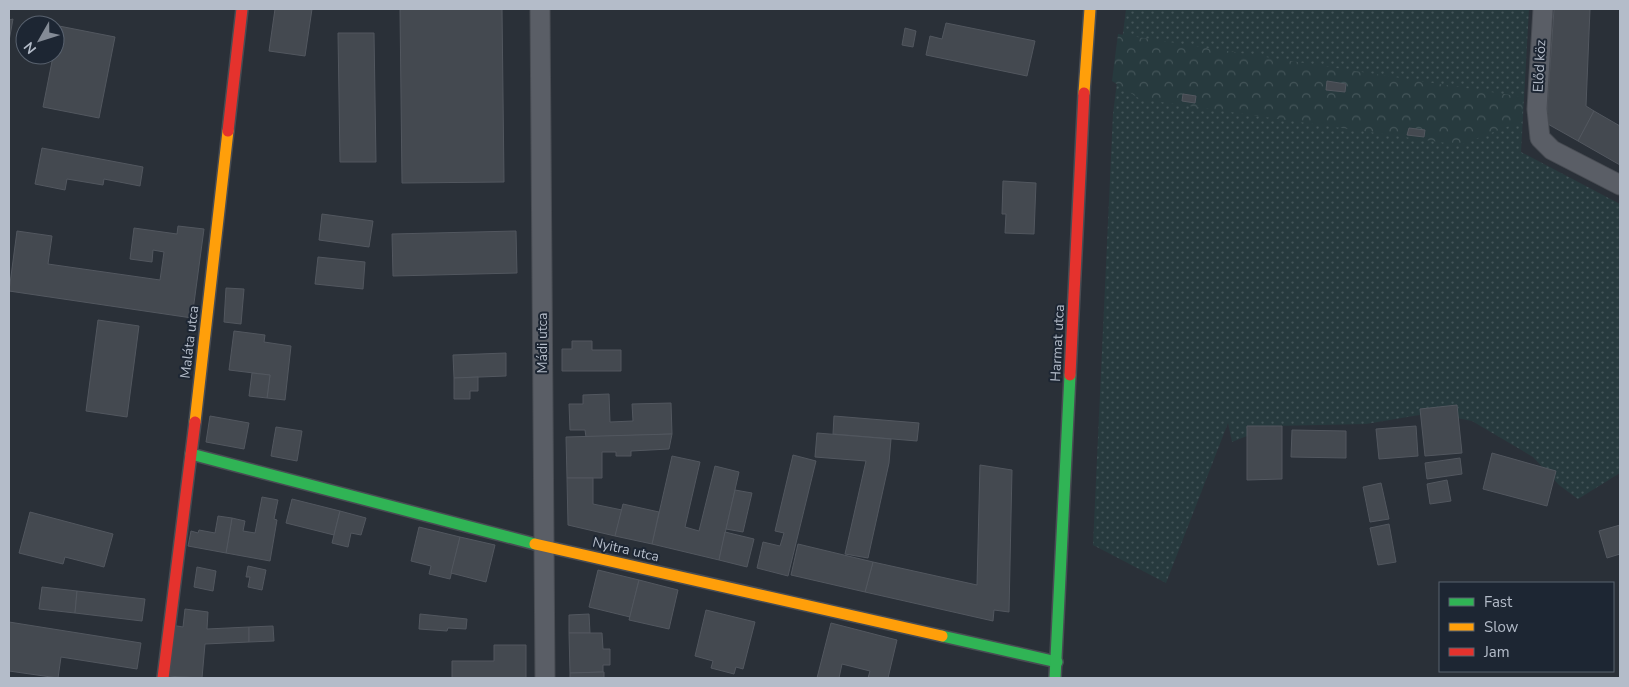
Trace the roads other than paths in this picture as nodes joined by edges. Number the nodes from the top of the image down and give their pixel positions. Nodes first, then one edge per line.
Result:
1 (242, 9) edge
2 (540, 9) edge
3 (1090, 9) edge
4 (1542, 9) edge
5 (1620, 185) edge
6 (191, 454) junction
7 (544, 546) junction
8 (1057, 662) junction
9 (163, 678) edge
10 (545, 678) edge
11 (1056, 678) edge

1 - 6 street, Maláta utca
2 - 7 street, Mádi utca
3 - 8 street, Harmat utca
4 - 5 street, Előd köz
6 - 7 street, Nyitra utca
6 - 9 street, Maláta utca
7 - 8 street, Nyitra utca
7 - 10 street, Mádi utca
8 - 11 street, Harmat utca

